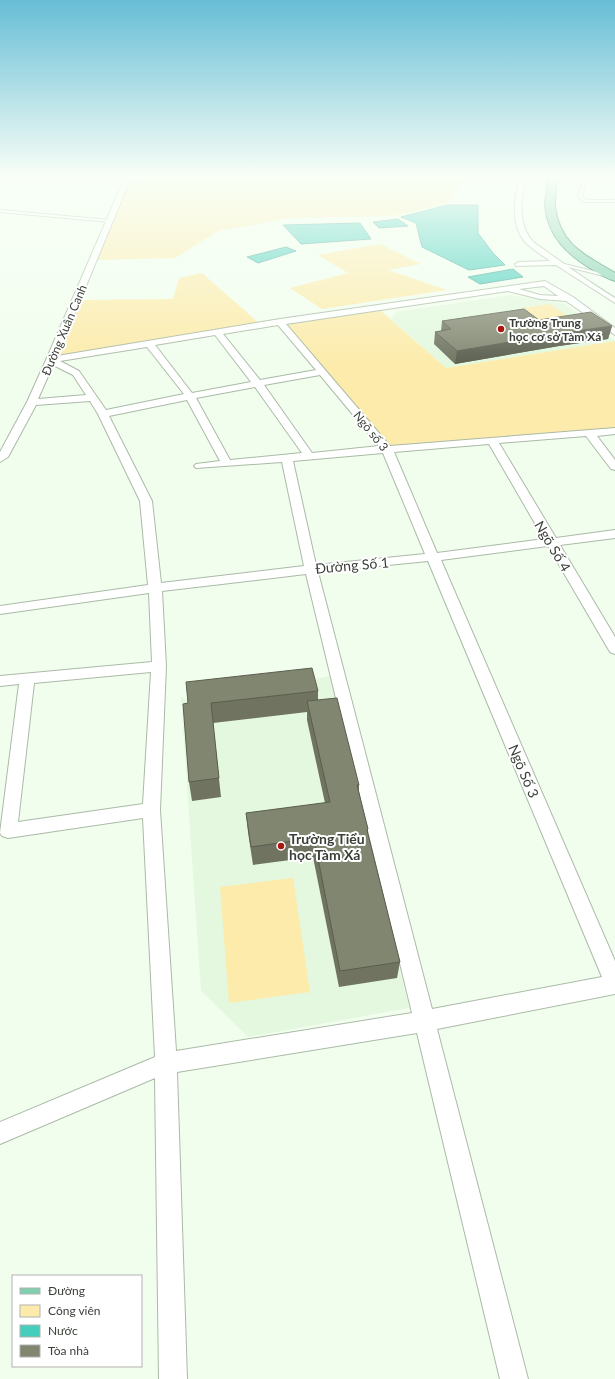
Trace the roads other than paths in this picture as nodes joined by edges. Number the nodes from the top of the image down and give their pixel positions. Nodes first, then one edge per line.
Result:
1 (102, 239) edge
2 (527, 239) edge
3 (560, 239) edge
4 (557, 263) junction
5 (519, 264) dead end
6 (614, 278) edge
7 (506, 288) junction
8 (570, 299) junction
9 (615, 301) edge
10 (280, 322) junction
11 (216, 332) junction
12 (615, 332) edge
13 (149, 344) junction
14 (51, 360) junction
15 (322, 372) junction
16 (258, 384) junction
17 (190, 396) junction
18 (92, 398) junction
19 (32, 402) junction
20 (103, 414) junction
21 (615, 431) edge
22 (590, 434) junction
23 (493, 442) junction
24 (387, 449) junction
25 (309, 456) junction
26 (0, 458) edge
27 (287, 459) junction
28 (227, 464) junction
29 (200, 466) dead end
30 (615, 467) edge
31 (615, 534) edge
32 (550, 541) junction
33 (433, 557) junction
34 (311, 569) junction
35 (155, 588) junction
36 (0, 610) edge
37 (615, 649) edge
38 (159, 666) junction
39 (27, 678) junction
40 (0, 681) edge
41 (151, 810) junction
42 (615, 984) edge
43 (424, 1021) junction
44 (166, 1063) junction
45 (0, 1133) edge
46 (173, 1379) edge
47 (514, 1379) edge

1 - 14 street, Đường Xuân Canh
2 - 4 street
3 - 6 main road
4 - 5 street
4 - 6 lane
4 - 9 street
7 - 8 street
7 - 8 street
7 - 10 street
8 - 12 street
10 - 11 street
10 - 15 street, Ngõ số 3
11 - 13 street
11 - 16 street
13 - 14 street
13 - 17 street
14 - 18 street
14 - 19 street, Đường Xuân Canh
15 - 16 street
15 - 24 street, Ngõ số 3
16 - 17 street
16 - 25 street
17 - 20 street
17 - 28 street
18 - 19 street
18 - 20 street
19 - 26 street, Đường Xuân Canh
20 - 35 street
21 - 22 street
22 - 23 street
22 - 30 street
23 - 24 street
23 - 32 street, Ngõ Số 4
24 - 25 street
24 - 33 street, Ngõ số 3
25 - 27 street
27 - 28 street
27 - 34 street
28 - 29 street
31 - 32 street, Đường Số 1
32 - 33 street, Đường Số 1
32 - 37 street, Ngõ Số 4
33 - 34 street, Đường Số 1
33 - 42 street, Ngõ Số 3
34 - 35 street, Đường Số 1
34 - 43 street
35 - 36 street, Đường Số 1
35 - 38 street
38 - 39 street
38 - 41 street
39 - 40 street
39 - 41 street
41 - 44 street
42 - 43 street
43 - 44 street
43 - 47 street
44 - 45 street
44 - 46 street

